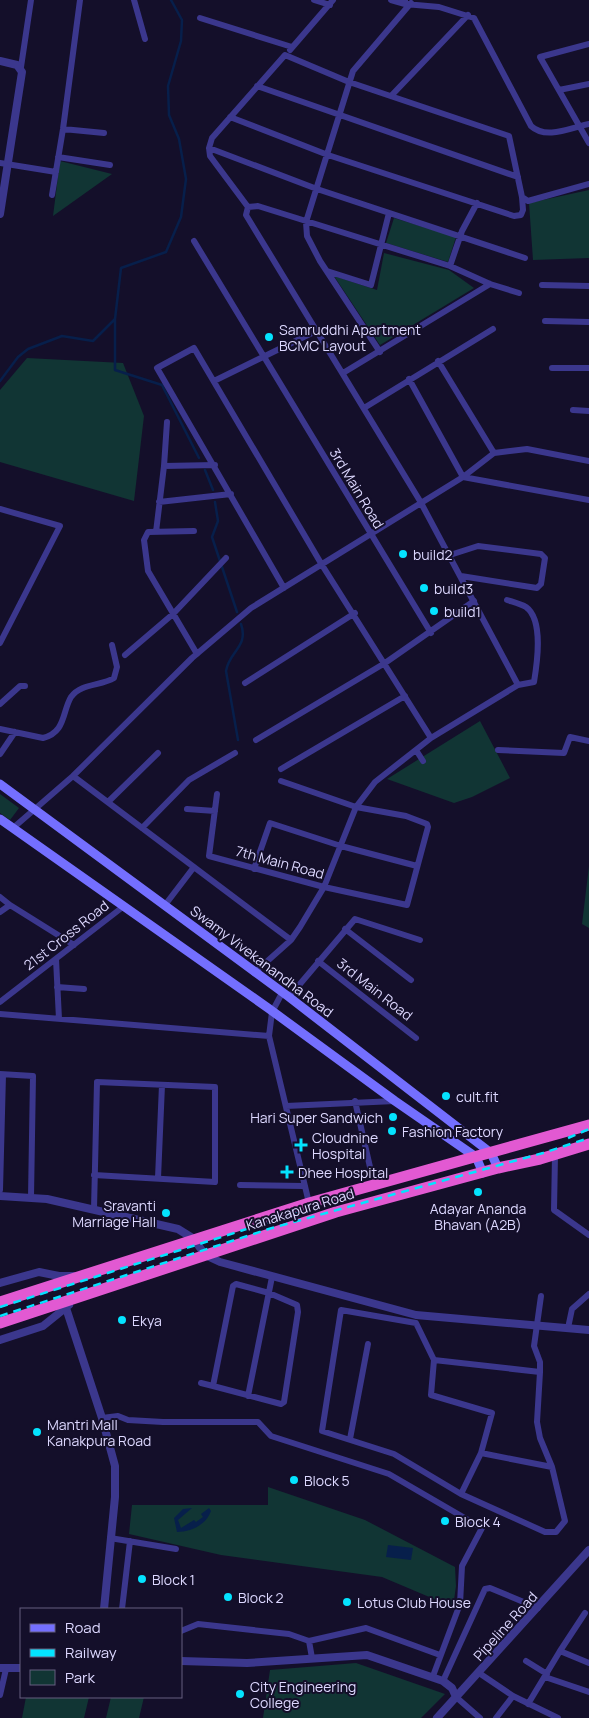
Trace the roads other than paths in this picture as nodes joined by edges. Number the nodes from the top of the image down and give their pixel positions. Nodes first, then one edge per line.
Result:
1 (31, 0) edge
2 (80, 0) edge
3 (134, 0) edge
4 (314, 0) edge
5 (391, 0) edge
6 (332, 2) edge
7 (407, 2) edge
8 (468, 15) junction
9 (200, 18) dead end
10 (145, 39) dead end
11 (589, 44) edge
12 (292, 47) junction
13 (285, 55) junction
14 (0, 61) edge
15 (21, 67) junction
16 (349, 82) junction
17 (589, 84) edge
18 (257, 86) junction
19 (559, 90) junction
20 (391, 96) junction
21 (230, 117) junction
22 (340, 117) junction
23 (589, 124) edge
24 (580, 126) junction
25 (63, 129) junction
26 (104, 133) dead end
27 (589, 143) edge
28 (209, 148) junction
29 (328, 155) junction
30 (58, 157) junction
31 (4, 164) edge
32 (110, 165) dead end
33 (56, 172) junction
34 (518, 177) junction
35 (589, 184) edge
36 (316, 189) junction
37 (52, 195) dead end
38 (522, 197) junction
39 (477, 203) junction
40 (248, 207) junction
41 (389, 213) junction
42 (0, 214) edge
43 (306, 222) junction
44 (460, 237) junction
45 (194, 241) dead end
46 (381, 246) junction
47 (525, 258) dead end
48 (450, 266) junction
49 (327, 271) junction
50 (490, 284) junction
51 (542, 285) dead end
52 (589, 286) edge
53 (519, 293) dead end
54 (545, 321) dead end
55 (589, 322) edge
56 (494, 329) dead end
57 (316, 331) junction
58 (380, 352) junction
59 (264, 356) junction
60 (438, 361) junction
61 (552, 368) dead end
62 (589, 368) edge
63 (343, 374) junction
64 (409, 379) junction
65 (214, 381) junction
66 (364, 408) junction
67 (573, 410) dead end
68 (589, 411) edge
69 (167, 422) dead end
70 (494, 453) junction
71 (589, 461) edge
72 (215, 465) junction
73 (164, 466) junction
74 (463, 477) junction
75 (231, 494) junction
76 (589, 500) edge
77 (420, 501) junction
78 (159, 502) junction
79 (0, 509) edge
80 (156, 532) junction
81 (194, 532) dead end
82 (370, 535) junction
83 (450, 555) junction
84 (226, 558) dead end
85 (322, 565) junction
86 (461, 576) junction
87 (284, 588) junction
88 (508, 600) dead end
89 (474, 601) junction
90 (354, 613) junction
91 (173, 614) junction
92 (431, 632) junction
93 (0, 643) edge
94 (112, 645) dead end
95 (197, 654) junction
96 (125, 655) dead end
97 (385, 663) junction
98 (245, 684) dead end
99 (518, 685) junction
100 (25, 686) dead end
101 (405, 696) junction
102 (0, 704) edge
103 (0, 729) edge
104 (15, 732) junction
105 (431, 738) junction
106 (256, 740) dead end
107 (589, 741) edge
108 (416, 750) junction
109 (498, 750) dead end
110 (158, 753) dead end
111 (235, 753) dead end
112 (0, 754) edge
113 (422, 761) dead end
114 (281, 770) dead end
115 (73, 776) junction
116 (281, 781) dead end
117 (0, 784) edge
118 (217, 794) dead end
119 (108, 802) junction
120 (356, 807) junction
121 (35, 809) junction
122 (187, 809) dead end
123 (215, 811) junction
124 (0, 819) edge
125 (13, 828) junction
126 (142, 828) junction
127 (341, 846) junction
128 (417, 866) junction
129 (194, 867) junction
130 (254, 869) junction
131 (324, 887) junction
132 (0, 897) edge
133 (10, 905) junction
134 (165, 905) junction
135 (124, 906) junction
136 (0, 912) edge
137 (345, 929) junction
138 (291, 940) junction
139 (420, 940) dead end
140 (74, 945) junction
141 (56, 959) junction
142 (318, 961) junction
143 (254, 972) junction
144 (410, 980) dead end
145 (57, 987) junction
146 (84, 989) dead end
147 (286, 995) junction
148 (0, 1002) edge
149 (272, 1012) junction
150 (0, 1014) edge
151 (59, 1019) junction
152 (269, 1036) junction
153 (416, 1038) dead end
154 (1, 1075) edge
155 (162, 1085) junction
156 (355, 1102) junction
157 (395, 1102) junction
158 (286, 1106) junction
159 (589, 1125) edge
160 (589, 1144) edge
161 (491, 1153) junction
162 (555, 1155) junction
163 (476, 1157) junction
164 (370, 1166) dead end
165 (498, 1168) junction
166 (483, 1172) junction
167 (94, 1175) junction
168 (158, 1178) junction
169 (240, 1185) dead end
170 (303, 1186) junction
171 (0, 1190) edge
172 (0, 1196) edge
173 (31, 1197) junction
174 (309, 1203) junction
175 (94, 1208) junction
176 (589, 1225) edge
177 (580, 1229) junction
178 (589, 1235) edge
179 (194, 1239) junction
180 (205, 1255) junction
181 (82, 1276) junction
182 (272, 1278) junction
183 (0, 1283) edge
184 (269, 1293) junction
185 (589, 1294) edge
186 (541, 1296) dead end
187 (81, 1297) junction
188 (0, 1302) edge
189 (66, 1308) junction
190 (0, 1324) edge
191 (537, 1326) junction
192 (568, 1328) junction
193 (589, 1330) edge
194 (0, 1340) edge
195 (368, 1344) dead end
196 (434, 1360) junction
197 (540, 1372) junction
198 (201, 1383) dead end
199 (213, 1386) junction
200 (248, 1396) junction
201 (102, 1418) junction
202 (350, 1439) junction
203 (481, 1453) junction
204 (552, 1467) junction
205 (461, 1494) junction
206 (110, 1538) junction
207 (130, 1541) junction
208 (176, 1549) dead end
209 (589, 1550) edge
210 (104, 1608) edge
211 (122, 1608) edge
212 (538, 1608) junction
213 (585, 1613) dead end
214 (182, 1631) edge
215 (309, 1641) junction
216 (560, 1651) junction
217 (440, 1654) junction
218 (312, 1658) junction
219 (182, 1661) edge
220 (526, 1661) dead end
221 (589, 1663) edge
222 (3, 1668) edge
223 (20, 1668) edge
224 (478, 1673) junction
225 (546, 1675) junction
226 (433, 1676) junction
227 (442, 1681) junction
228 (589, 1692) edge
229 (0, 1696) edge
230 (513, 1696) junction
231 (456, 1697) junction
232 (528, 1704) junction
233 (437, 1718) edge
234 (480, 1718) edge
235 (496, 1718) edge
236 (558, 1718) edge

1 - 15 street
2 - 25 street
3 - 10 street
4 - 6 street
5 - 7 street
6 - 12 street
7 - 8 street
7 - 16 street
8 - 20 street
8 - 24 street
9 - 12 street
11 - 19 street
12 - 13 street
13 - 16 street
13 - 18 street
14 - 15 street
15 - 31 street
16 - 20 street
16 - 22 street
17 - 19 street
18 - 21 street
18 - 22 street
19 - 24 street
20 - 34 street
21 - 28 street
21 - 29 street
22 - 29 street
22 - 34 street
23 - 24 street
24 - 27 street
25 - 26 street
25 - 30 street
28 - 36 street
28 - 40 street
29 - 36 street
29 - 39 street
30 - 32 street
30 - 33 street
31 - 33 street
31 - 42 street
33 - 37 street
34 - 38 street
35 - 38 street
36 - 41 street
36 - 43 street
38 - 39 street
39 - 44 street
40 - 43 street
40 - 57 street
41 - 44 street
41 - 46 street
43 - 46 street
43 - 49 street
44 - 47 street
44 - 48 street
45 - 59 street, 3rd Main Road
46 - 48 street
46 - 49 street
48 - 50 street
49 - 58 street
50 - 53 street
50 - 58 street
51 - 52 street
54 - 55 street
56 - 60 street
57 - 59 street
57 - 63 street
58 - 63 street
59 - 65 street
59 - 82 street, 3rd Main Road
60 - 64 street
60 - 70 street
61 - 62 street
63 - 66 street
64 - 66 street
64 - 74 street
65 - 72 street
65 - 85 street
66 - 77 street
67 - 68 street
69 - 73 street
70 - 71 street
70 - 74 street
72 - 73 street
72 - 75 street
73 - 78 street
74 - 76 street
74 - 77 street
75 - 78 street
75 - 87 street
77 - 82 street
77 - 83 street
78 - 80 street
79 - 93 street
80 - 81 street
80 - 91 street
82 - 85 street
82 - 92 street, 3rd Main Road
83 - 86 street
83 - 86 street
84 - 91 street
85 - 87 street
85 - 90 street
86 - 89 street
87 - 95 street
88 - 99 street
89 - 92 street
89 - 99 street
90 - 97 street
90 - 98 street
91 - 95 street
91 - 96 street
92 - 97 street
94 - 104 street
95 - 115 street
97 - 101 street
97 - 106 street
99 - 105 street
100 - 102 street
101 - 105 street
101 - 114 street
103 - 104 street
104 - 112 street
105 - 108 street
107 - 109 street
108 - 113 street
108 - 120 street
110 - 119 street
111 - 126 street
115 - 119 street
115 - 121 street
116 - 120 street
117 - 121 main road, Swamy Vivekanandha Road
118 - 123 street, 7th Main Road
119 - 126 street
120 - 127 street
120 - 128 street
121 - 125 street
121 - 134 main road, Swamy Vivekanandha Road
122 - 123 street
123 - 130 street, 7th Main Road
124 - 125 main road
125 - 135 main road
126 - 129 street
127 - 128 street
127 - 130 street
127 - 131 street
128 - 131 street, 7th Main Road
129 - 134 street
129 - 138 street
130 - 131 street, 7th Main Road
131 - 138 street
132 - 133 street
133 - 136 street
133 - 140 street
134 - 143 main road, Swamy Vivekanandha Road
135 - 140 street, 21st Cross Road
135 - 149 main road
137 - 139 street
137 - 142 street
137 - 144 street
138 - 143 street
140 - 141 street, 21st Cross Road
141 - 145 street
141 - 148 street, 21st Cross Road
142 - 147 street
142 - 153 street, 3rd Main Road
143 - 147 main road, Swamy Vivekanandha Road
145 - 146 street
145 - 151 street
147 - 149 street
147 - 161 main road, Swamy Vivekanandha Road
149 - 152 street
149 - 157 main road
150 - 151 street
151 - 152 street
152 - 158 street
154 - 171 street
154 - 173 street
155 - 167 street
155 - 168 street
155 - 168 street
156 - 157 street
156 - 158 street
156 - 164 street
157 - 163 main road
158 - 170 street
159 - 161 highway, Kanakapura Road
160 - 162 highway, Kanakapura Road
161 - 163 highway, Kanakapura Road
161 - 165 main road, Swamy Vivekanandha Road
162 - 165 highway, Kanakapura Road
162 - 177 street
163 - 166 main road
163 - 174 highway, Kanakapura Road
165 - 166 highway, Kanakapura Road
166 - 180 highway, Kanakapura Road
167 - 168 street
167 - 175 street
169 - 170 street
170 - 174 street
172 - 173 street
173 - 175 street
174 - 179 highway, Kanakapura Road
175 - 179 street
176 - 177 street
177 - 178 street
179 - 180 street
179 - 181 highway, Kanakapura Road
180 - 182 street
180 - 187 highway, Kanakapura Road
181 - 183 street, Kanakapura Road
181 - 188 highway, Kanakapura Road
182 - 184 street
182 - 191 street
184 - 199 street
184 - 200 street
184 - 200 street
185 - 192 street
186 - 191 street
187 - 189 street, Kanakapura Road
187 - 190 highway, Kanakapura Road
189 - 194 street, Kanakapura Road
189 - 201 street
191 - 192 street
191 - 197 street
192 - 193 street
195 - 202 street
196 - 197 street
196 - 202 street
196 - 203 street
197 - 204 street
198 - 199 street
199 - 200 street
201 - 206 street
201 - 217 street
202 - 205 street
203 - 204 street
203 - 205 street
204 - 205 street
206 - 207 street
206 - 210 street
207 - 208 street
207 - 211 street
209 - 212 street, Pipeline Road
212 - 224 street, Pipeline Road
212 - 227 street
213 - 216 street
214 - 215 street
215 - 217 street
215 - 218 street
216 - 221 street
216 - 225 street
217 - 226 street
218 - 219 street
218 - 226 street
220 - 225 street
222 - 223 street
222 - 229 street
224 - 230 street
224 - 231 street, Pipeline Road
225 - 228 street
225 - 232 street
226 - 227 street
227 - 231 street
230 - 232 street
230 - 235 street
231 - 233 street, Pipeline Road
231 - 234 street
232 - 236 street

